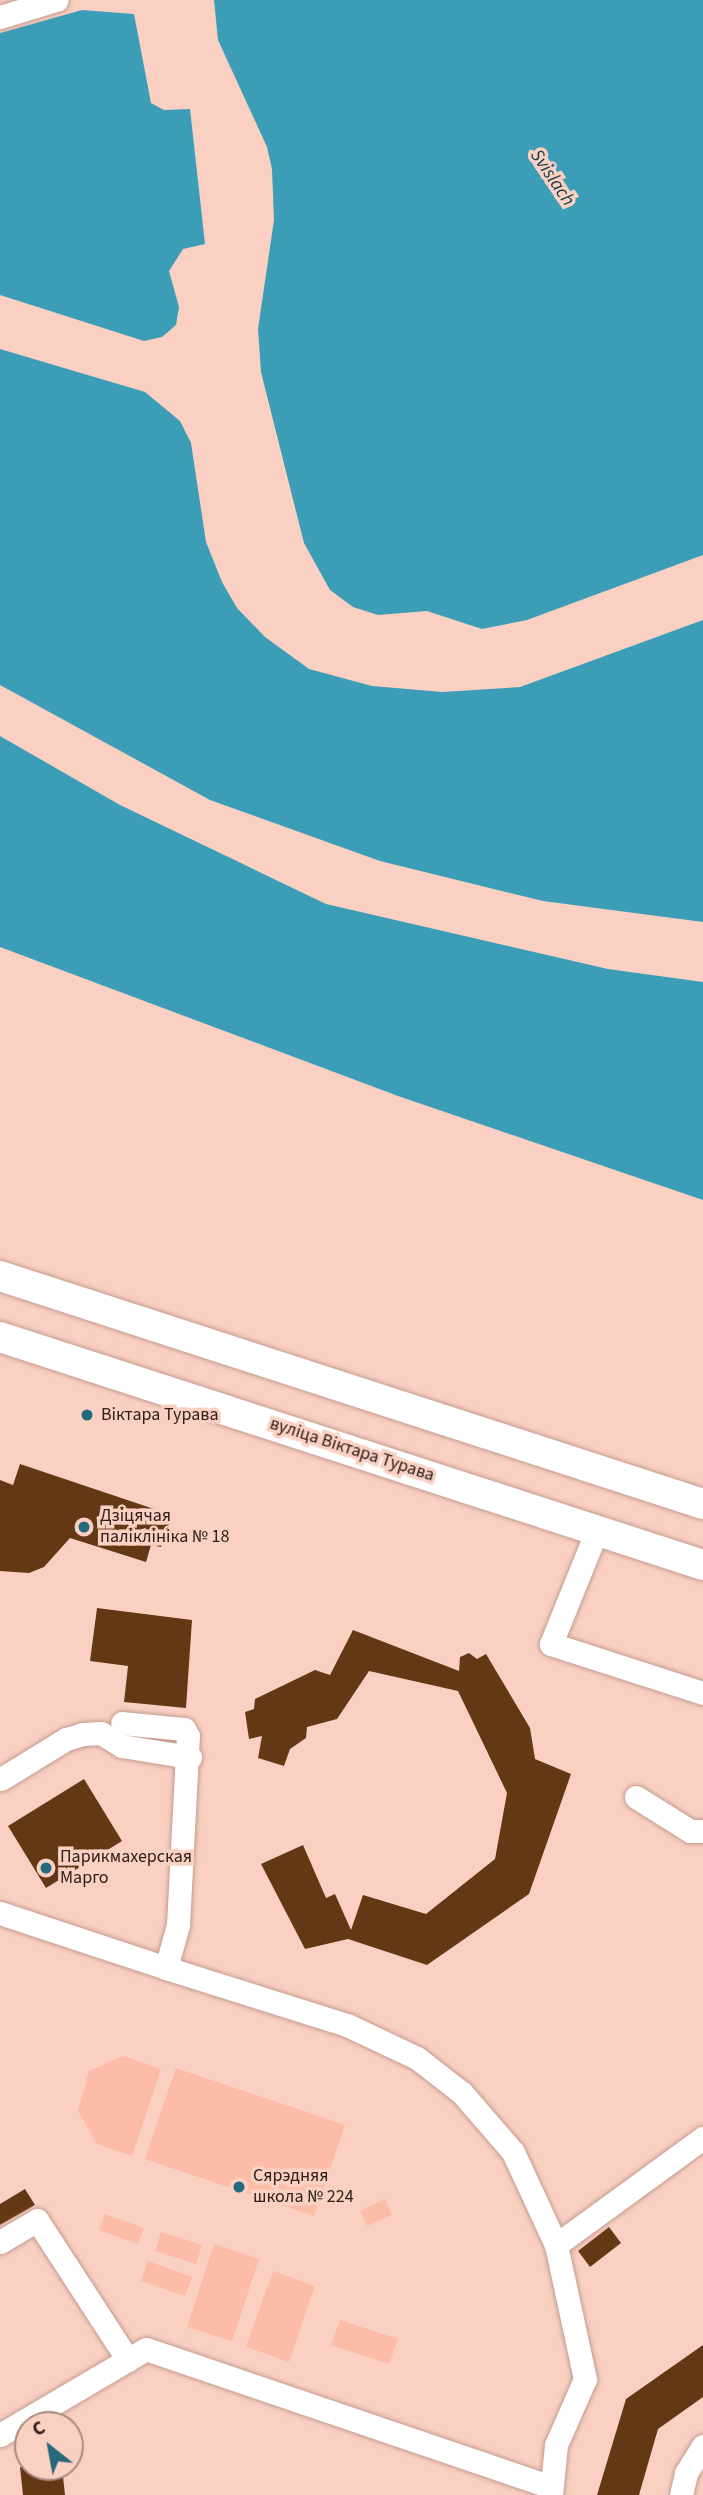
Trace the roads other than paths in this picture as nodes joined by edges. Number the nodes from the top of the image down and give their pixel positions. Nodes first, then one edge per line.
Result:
1 (56, 0) edge
2 (0, 17) edge
3 (0, 1276) edge
4 (0, 1337) edge
5 (703, 1504) edge
6 (597, 1530) junction
7 (703, 1565) edge
8 (703, 1693) edge
9 (122, 1723) dead end
10 (190, 1756) junction
11 (1, 1779) edge
12 (636, 1797) dead end
13 (703, 1831) edge
14 (0, 1913) edge
15 (166, 1968) junction
16 (703, 2137) edge
17 (0, 2242) edge
18 (556, 2245) junction
19 (128, 2360) junction
20 (0, 2435) edge
21 (703, 2446) edge
22 (551, 2491) edge
23 (681, 2495) edge

1 - 2 lane
3 - 5 main road
4 - 6 main road, вуліца Віктара Турава
6 - 7 main road, вуліца Віктара Турава
6 - 8 lane
9 - 10 lane
10 - 11 lane
10 - 15 lane
12 - 13 lane
14 - 15 lane
15 - 18 lane
16 - 18 lane
17 - 19 lane
18 - 22 lane
19 - 20 lane
19 - 22 lane
21 - 23 lane

